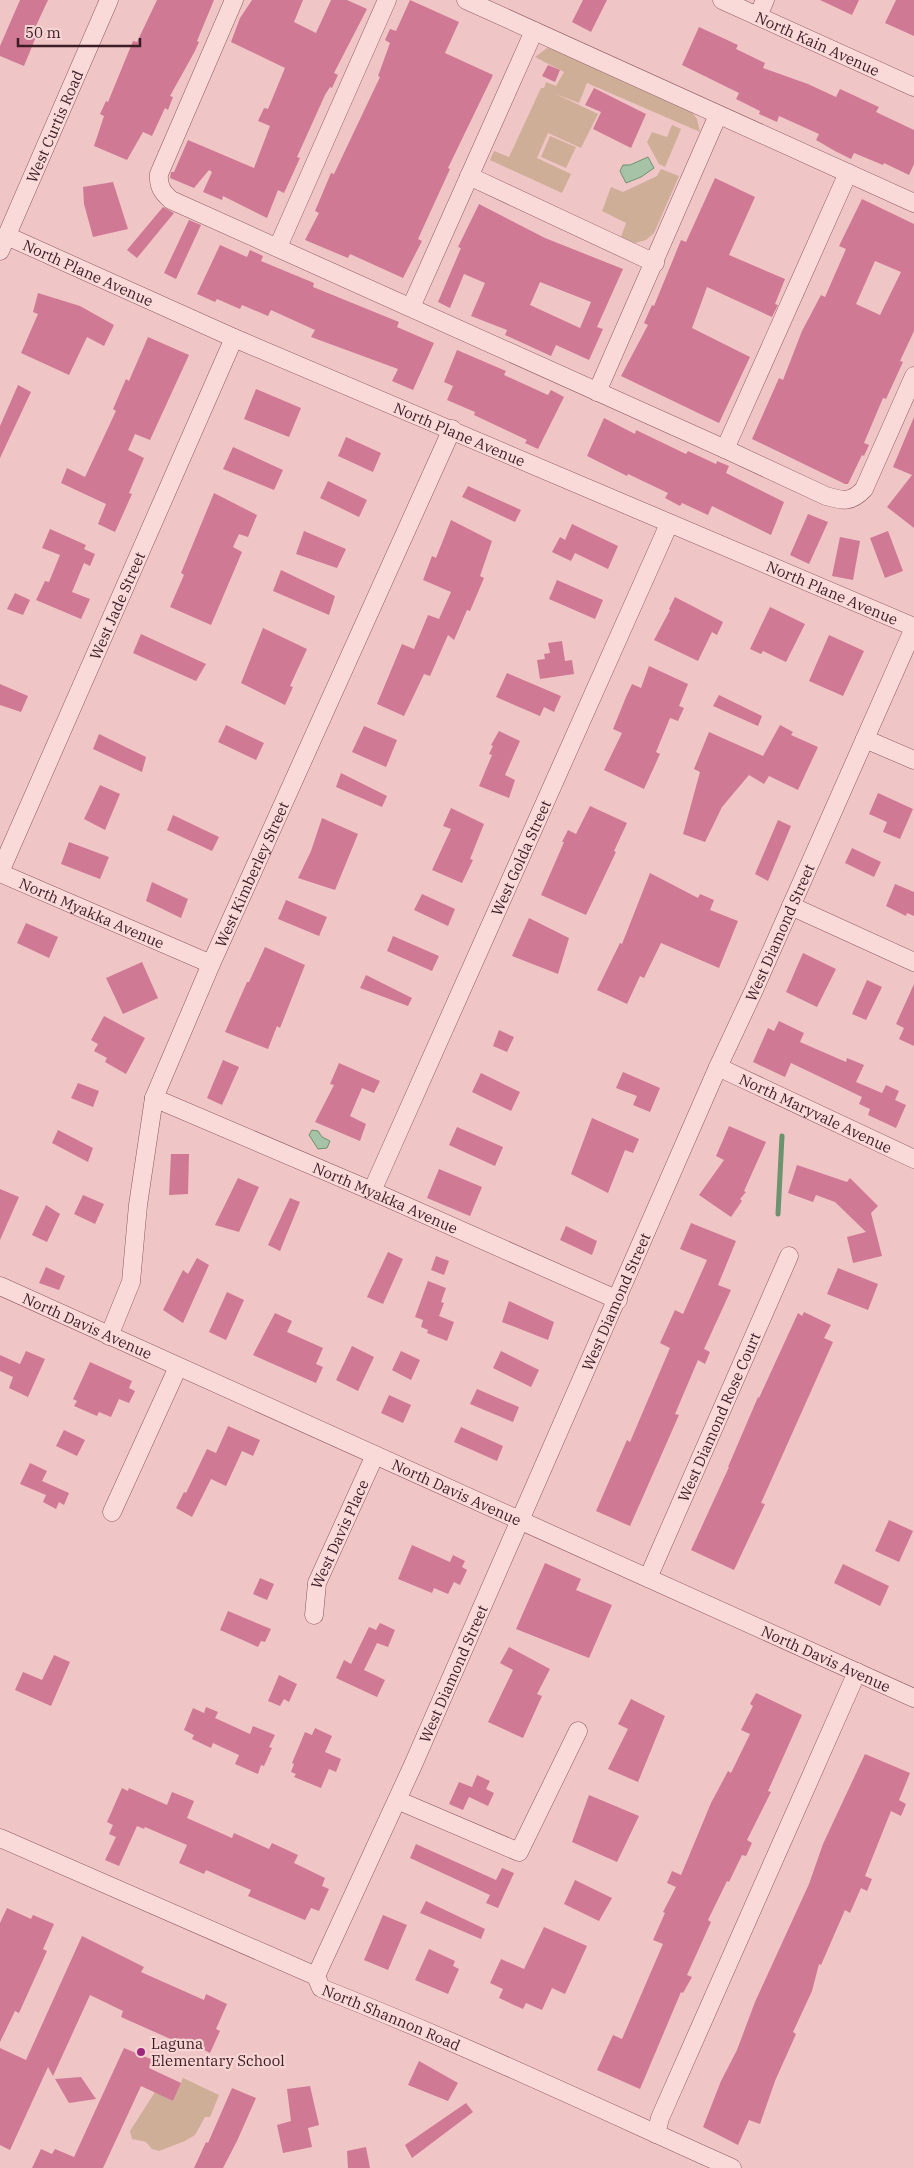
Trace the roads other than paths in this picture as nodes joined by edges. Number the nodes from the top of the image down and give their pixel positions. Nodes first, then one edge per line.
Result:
1 (109, 0) edge
2 (234, 0) edge
3 (387, 0) edge
4 (466, 0) edge
5 (722, 0) edge
6 (765, 0) edge
7 (758, 16) junction
8 (534, 31) junction
9 (914, 86) edge
10 (718, 115) junction
11 (848, 173) junction
12 (469, 176) junction
13 (914, 203) edge
14 (3, 243) edge
15 (278, 247) junction
16 (655, 263) junction
17 (411, 307) junction
18 (234, 338) junction
19 (914, 376) edge
20 (598, 392) junction
21 (452, 429) junction
22 (724, 449) junction
23 (669, 524) junction
24 (914, 627) edge
25 (866, 739) junction
26 (914, 760) edge
27 (0, 872) edge
28 (792, 906) junction
29 (914, 962) edge
30 (211, 964) junction
31 (718, 1067) junction
32 (154, 1098) junction
33 (914, 1159) edge
34 (372, 1191) junction
35 (789, 1256) dead end
36 (0, 1286) edge
37 (618, 1300) junction
38 (109, 1336) junction
39 (178, 1367) junction
40 (375, 1455) junction
41 (112, 1512) dead end
42 (520, 1522) junction
43 (648, 1578) junction
44 (314, 1615) dead end
45 (857, 1672) junction
46 (914, 1698) edge
47 (578, 1731) dead end
48 (397, 1800) junction
49 (0, 1838) edge
50 (316, 1976) junction
51 (656, 2134) junction
52 (732, 2168) edge

1 - 14 street, West Curtis Road
2 - 15 street
3 - 15 street
4 - 8 street
5 - 7 street, North Kain Avenue
6 - 7 street
7 - 9 street, North Kain Avenue
8 - 10 street
8 - 12 street
10 - 11 street
10 - 16 street
11 - 13 street
11 - 22 street
12 - 16 street
12 - 17 street
14 - 18 street, North Plane Avenue
15 - 17 street
16 - 20 street
17 - 20 street
18 - 21 street, North Plane Avenue
18 - 27 street, West Jade Street
19 - 22 street
20 - 22 street
21 - 23 street, North Plane Avenue
21 - 30 street, West Kimberley Street
23 - 24 street, North Plane Avenue
23 - 34 street, West Golda Street
24 - 25 street, West Diamond Street
25 - 26 street
25 - 28 street, West Diamond Street
27 - 30 street, North Myakka Avenue
28 - 29 street
28 - 31 street, West Diamond Street
30 - 32 street, West Kimberley Street
31 - 33 street, North Maryvale Avenue
31 - 37 street, West Diamond Street
32 - 34 street, North Myakka Avenue
32 - 38 street, West Kimberley Street
34 - 37 street, North Myakka Avenue
35 - 43 street, West Diamond Rose Court
36 - 38 street, North Davis Avenue
37 - 42 street, West Diamond Street
38 - 39 street, North Davis Avenue
39 - 40 street, North Davis Avenue
39 - 41 street
40 - 42 street, North Davis Avenue
40 - 44 street, West Davis Place
42 - 43 street, North Davis Avenue
42 - 48 street, West Diamond Street
43 - 45 street, North Davis Avenue
45 - 46 street, North Davis Avenue
45 - 51 street
47 - 48 street
48 - 50 street, West Diamond Street
49 - 50 street, North Shannon Road
50 - 51 street, North Shannon Road
51 - 52 street, North Shannon Road

